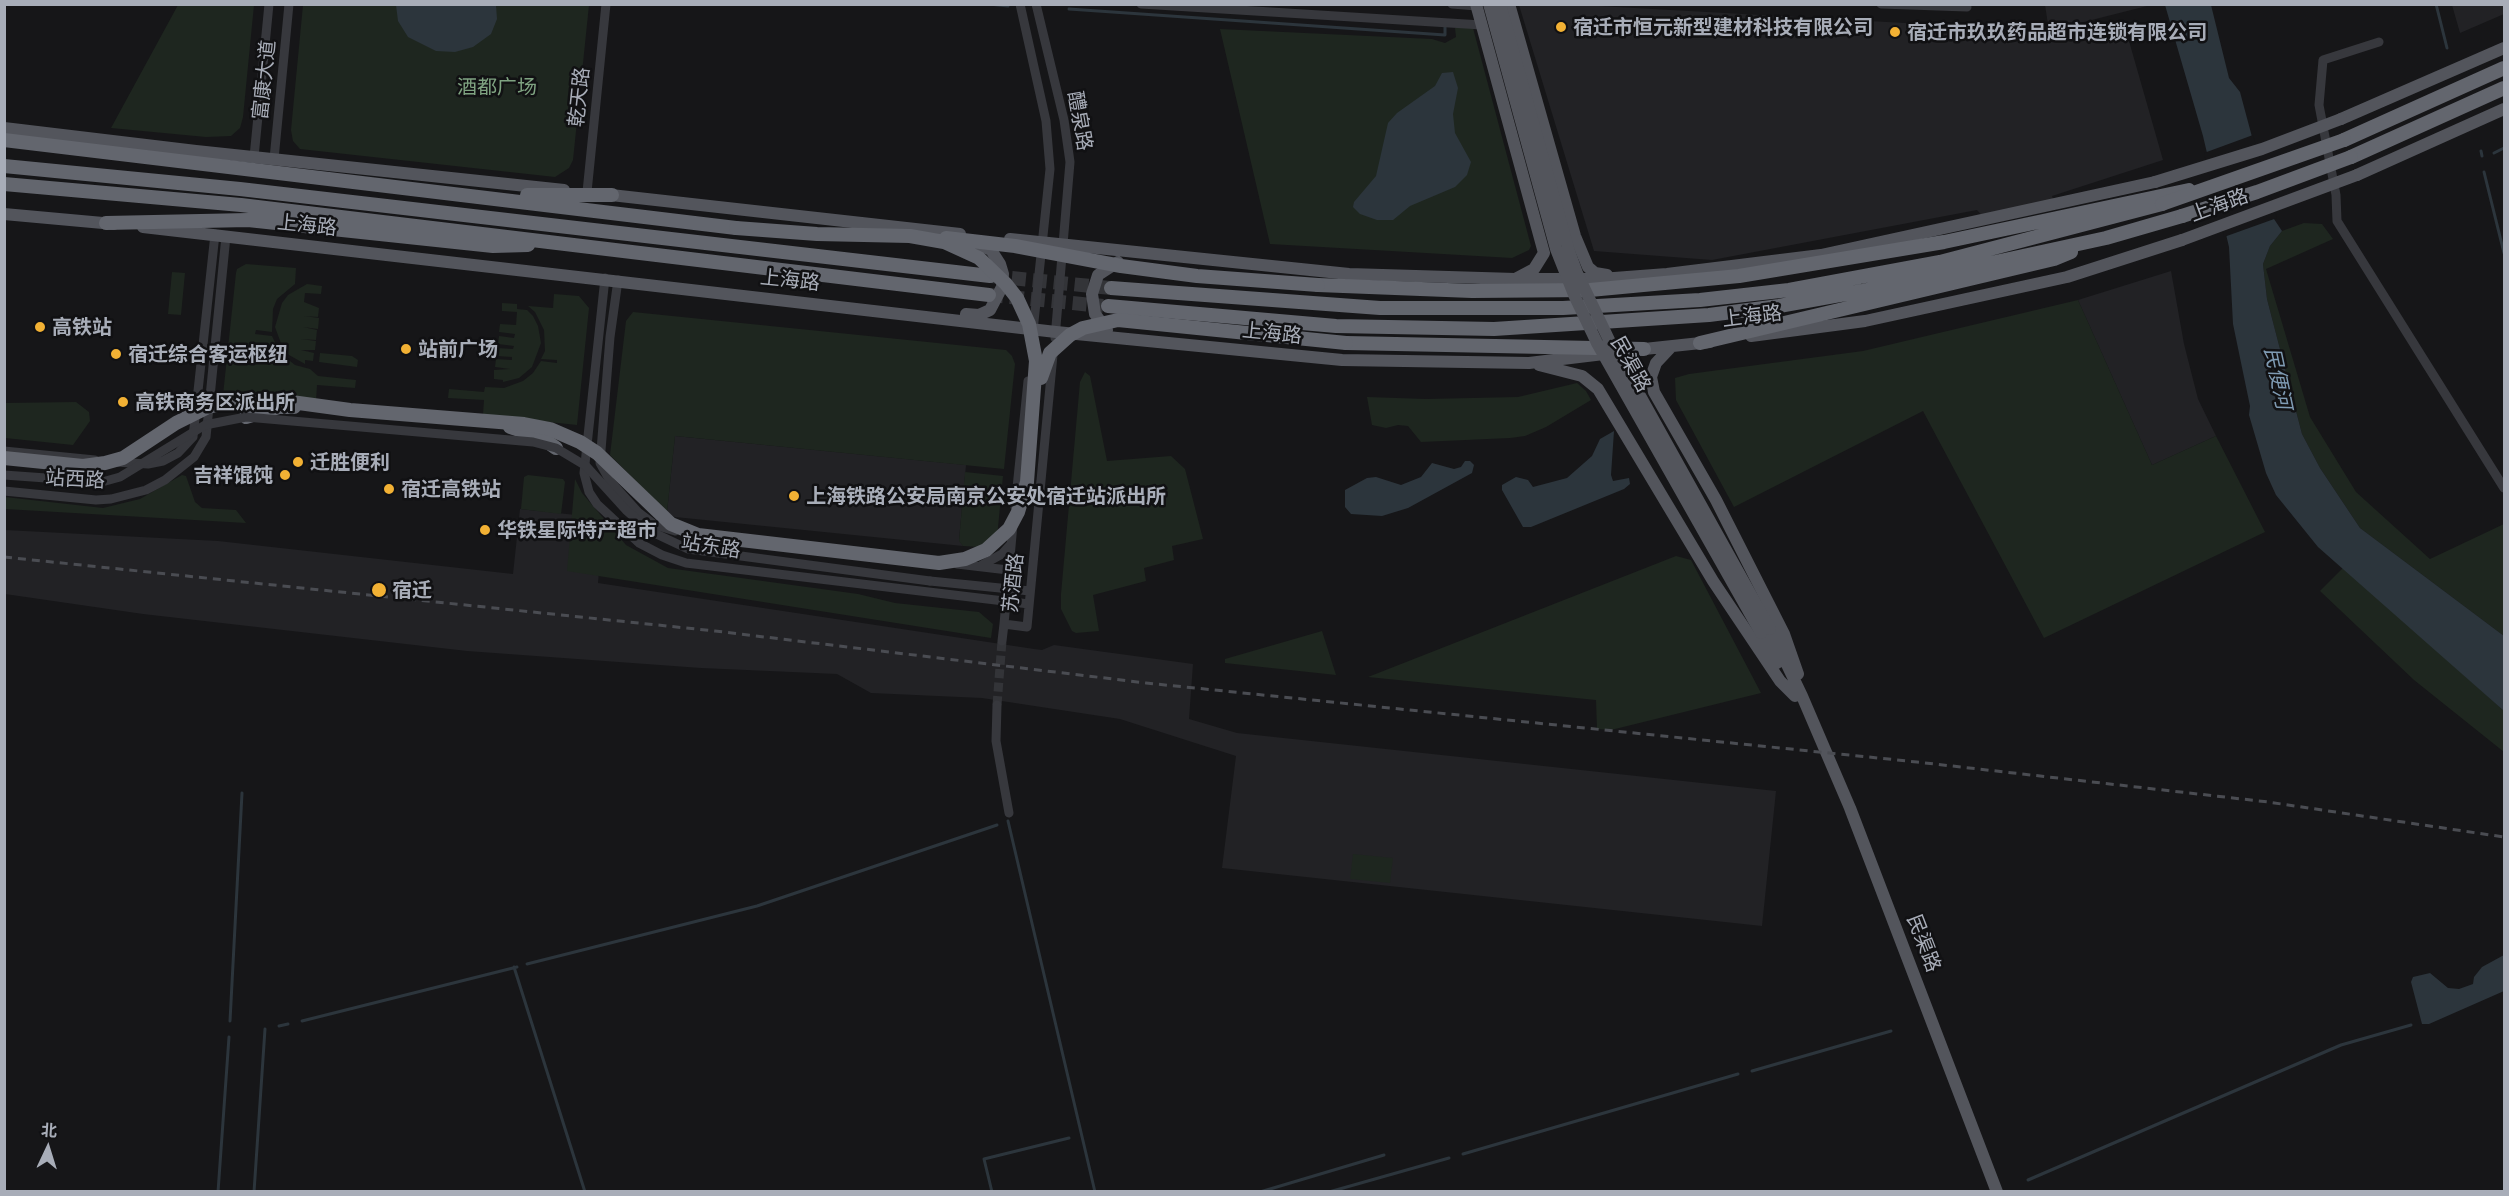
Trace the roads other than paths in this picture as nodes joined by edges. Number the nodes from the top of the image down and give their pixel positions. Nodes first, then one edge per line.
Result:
1 (269, 4) edge
2 (289, 4) edge
3 (606, 4) edge
4 (1020, 4) edge
5 (1036, 4) edge
6 (1141, 4) edge
7 (1452, 4) edge
8 (1500, 4) edge
9 (1509, 4) edge
10 (1881, 4) edge
11 (1481, 5) edge
12 (1966, 7) dead end
13 (1482, 25) junction
14 (2379, 42) dead end
15 (2505, 48) edge
16 (2505, 68) edge
17 (2505, 88) edge
18 (2505, 109) edge
19 (4, 128) edge
20 (4, 140) edge
21 (254, 157) junction
22 (274, 159) junction
23 (4, 166) edge
24 (4, 184) edge
25 (425, 192) junction
26 (587, 192) junction
27 (612, 195) junction
28 (2161, 200) junction
29 (4, 214) edge
30 (106, 223) junction
31 (874, 223) junction
32 (220, 235) junction
33 (910, 236) junction
34 (2106, 238) junction
35 (1041, 243) junction
36 (582, 244) junction
37 (1064, 246) junction
38 (1192, 259) junction
39 (990, 276) tunnel mouth
40 (1626, 277) junction
41 (611, 279) junction
42 (1515, 279) junction
43 (1111, 288) tunnel mouth
44 (989, 295) tunnel mouth
45 (1108, 306) tunnel mouth
46 (862, 308) junction
47 (1034, 329) junction
48 (1056, 332) junction
49 (1700, 343) junction
50 (1188, 345) junction
51 (1671, 347) junction
52 (1644, 349) junction
53 (1529, 363) junction
54 (350, 410) junction
55 (246, 417) junction
56 (481, 421) junction
57 (556, 448) junction
58 (4, 451) edge
59 (1029, 451) junction
60 (4, 458) edge
61 (4, 475) edge
62 (2505, 488) edge
63 (4, 491) edge
64 (1011, 544) junction
65 (978, 567) junction
66 (1008, 570) junction
67 (1006, 589) junction
68 (1030, 591) junction
69 (1005, 601) junction
70 (1029, 604) junction
71 (1004, 624) junction
72 (1766, 631) junction
73 (1002, 641) tunnel mouth
74 (1799, 696) junction
75 (997, 705) tunnel mouth
76 (1009, 813) dead end
77 (1996, 1191) edge

1 - 21 street, 富康大道
2 - 22 street, 富康大道
3 - 26 street, 乾天路
4 - 35 street, 醴泉路
5 - 37 street, 醴泉路
6 - 13 street
7 - 11 street
8 - 72 main road, 民渠路, bridge
9 - 40 main road
10 - 12 street
11 - 13 main road
11 - 72 main road, 民渠路, bridge
13 - 42 main road
14 - 62 street
15 - 40 main road, 上海路, bridge
16 - 28 highway, 上海路, bridge
17 - 34 highway, 上海路, bridge
18 - 49 main road, 上海路, bridge
19 - 21 main road, 上海路
20 - 25 highway
21 - 22 main road, 上海路
22 - 26 main road, 上海路
23 - 39 highway, 上海路
24 - 36 highway, 上海路
25 - 27 highway
25 - 33 highway, bridge
26 - 27 main road, 上海路
27 - 31 main road, 上海路
28 - 33 highway, bridge
28 - 43 highway, 上海路
29 - 30 main road, 上海路
30 - 32 main road, 上海路
30 - 36 highway
31 - 35 main road, 上海路
31 - 46 main road
32 - 41 main road, 上海路
32 - 58 street, 站西路
32 - 63 street, 站西路
33 - 59 highway, bridge
34 - 45 highway, 上海路
34 - 49 highway
35 - 37 main road, 上海路
35 - 47 street, 苏酒路
36 - 44 highway, 上海路
37 - 38 main road, 上海路
37 - 48 street, 苏酒路
38 - 42 main road, 上海路
38 - 50 main road
40 - 42 main road, 上海路
41 - 46 main road, 上海路
41 - 65 street, 站东路
41 - 69 street, 站东路
46 - 47 main road, 上海路
47 - 48 main road, 上海路
47 - 64 street, 苏酒路
48 - 50 main road, 上海路
48 - 68 street, 苏酒路
49 - 51 main road, 上海路
50 - 53 main road, 上海路
51 - 52 main road, 上海路
51 - 74 main road
52 - 53 main road, 上海路
52 - 59 highway, bridge
53 - 74 main road
54 - 55 highway, bridge
54 - 56 highway, bridge
54 - 60 highway, bridge
55 - 57 street, bridge
55 - 61 street, bridge
56 - 57 highway, bridge
56 - 59 highway, bridge
57 - 67 street, bridge
64 - 65 street
64 - 66 street, 苏酒路
65 - 66 street, 站东路
66 - 67 street, 苏酒路
67 - 68 street
67 - 69 street, 苏酒路
68 - 70 street, 苏酒路
69 - 70 street, 站东路
69 - 71 street, 苏酒路
70 - 71 street, 苏酒路
71 - 73 street
72 - 74 main road, 民渠路
74 - 77 main road, 民渠路
75 - 76 street

